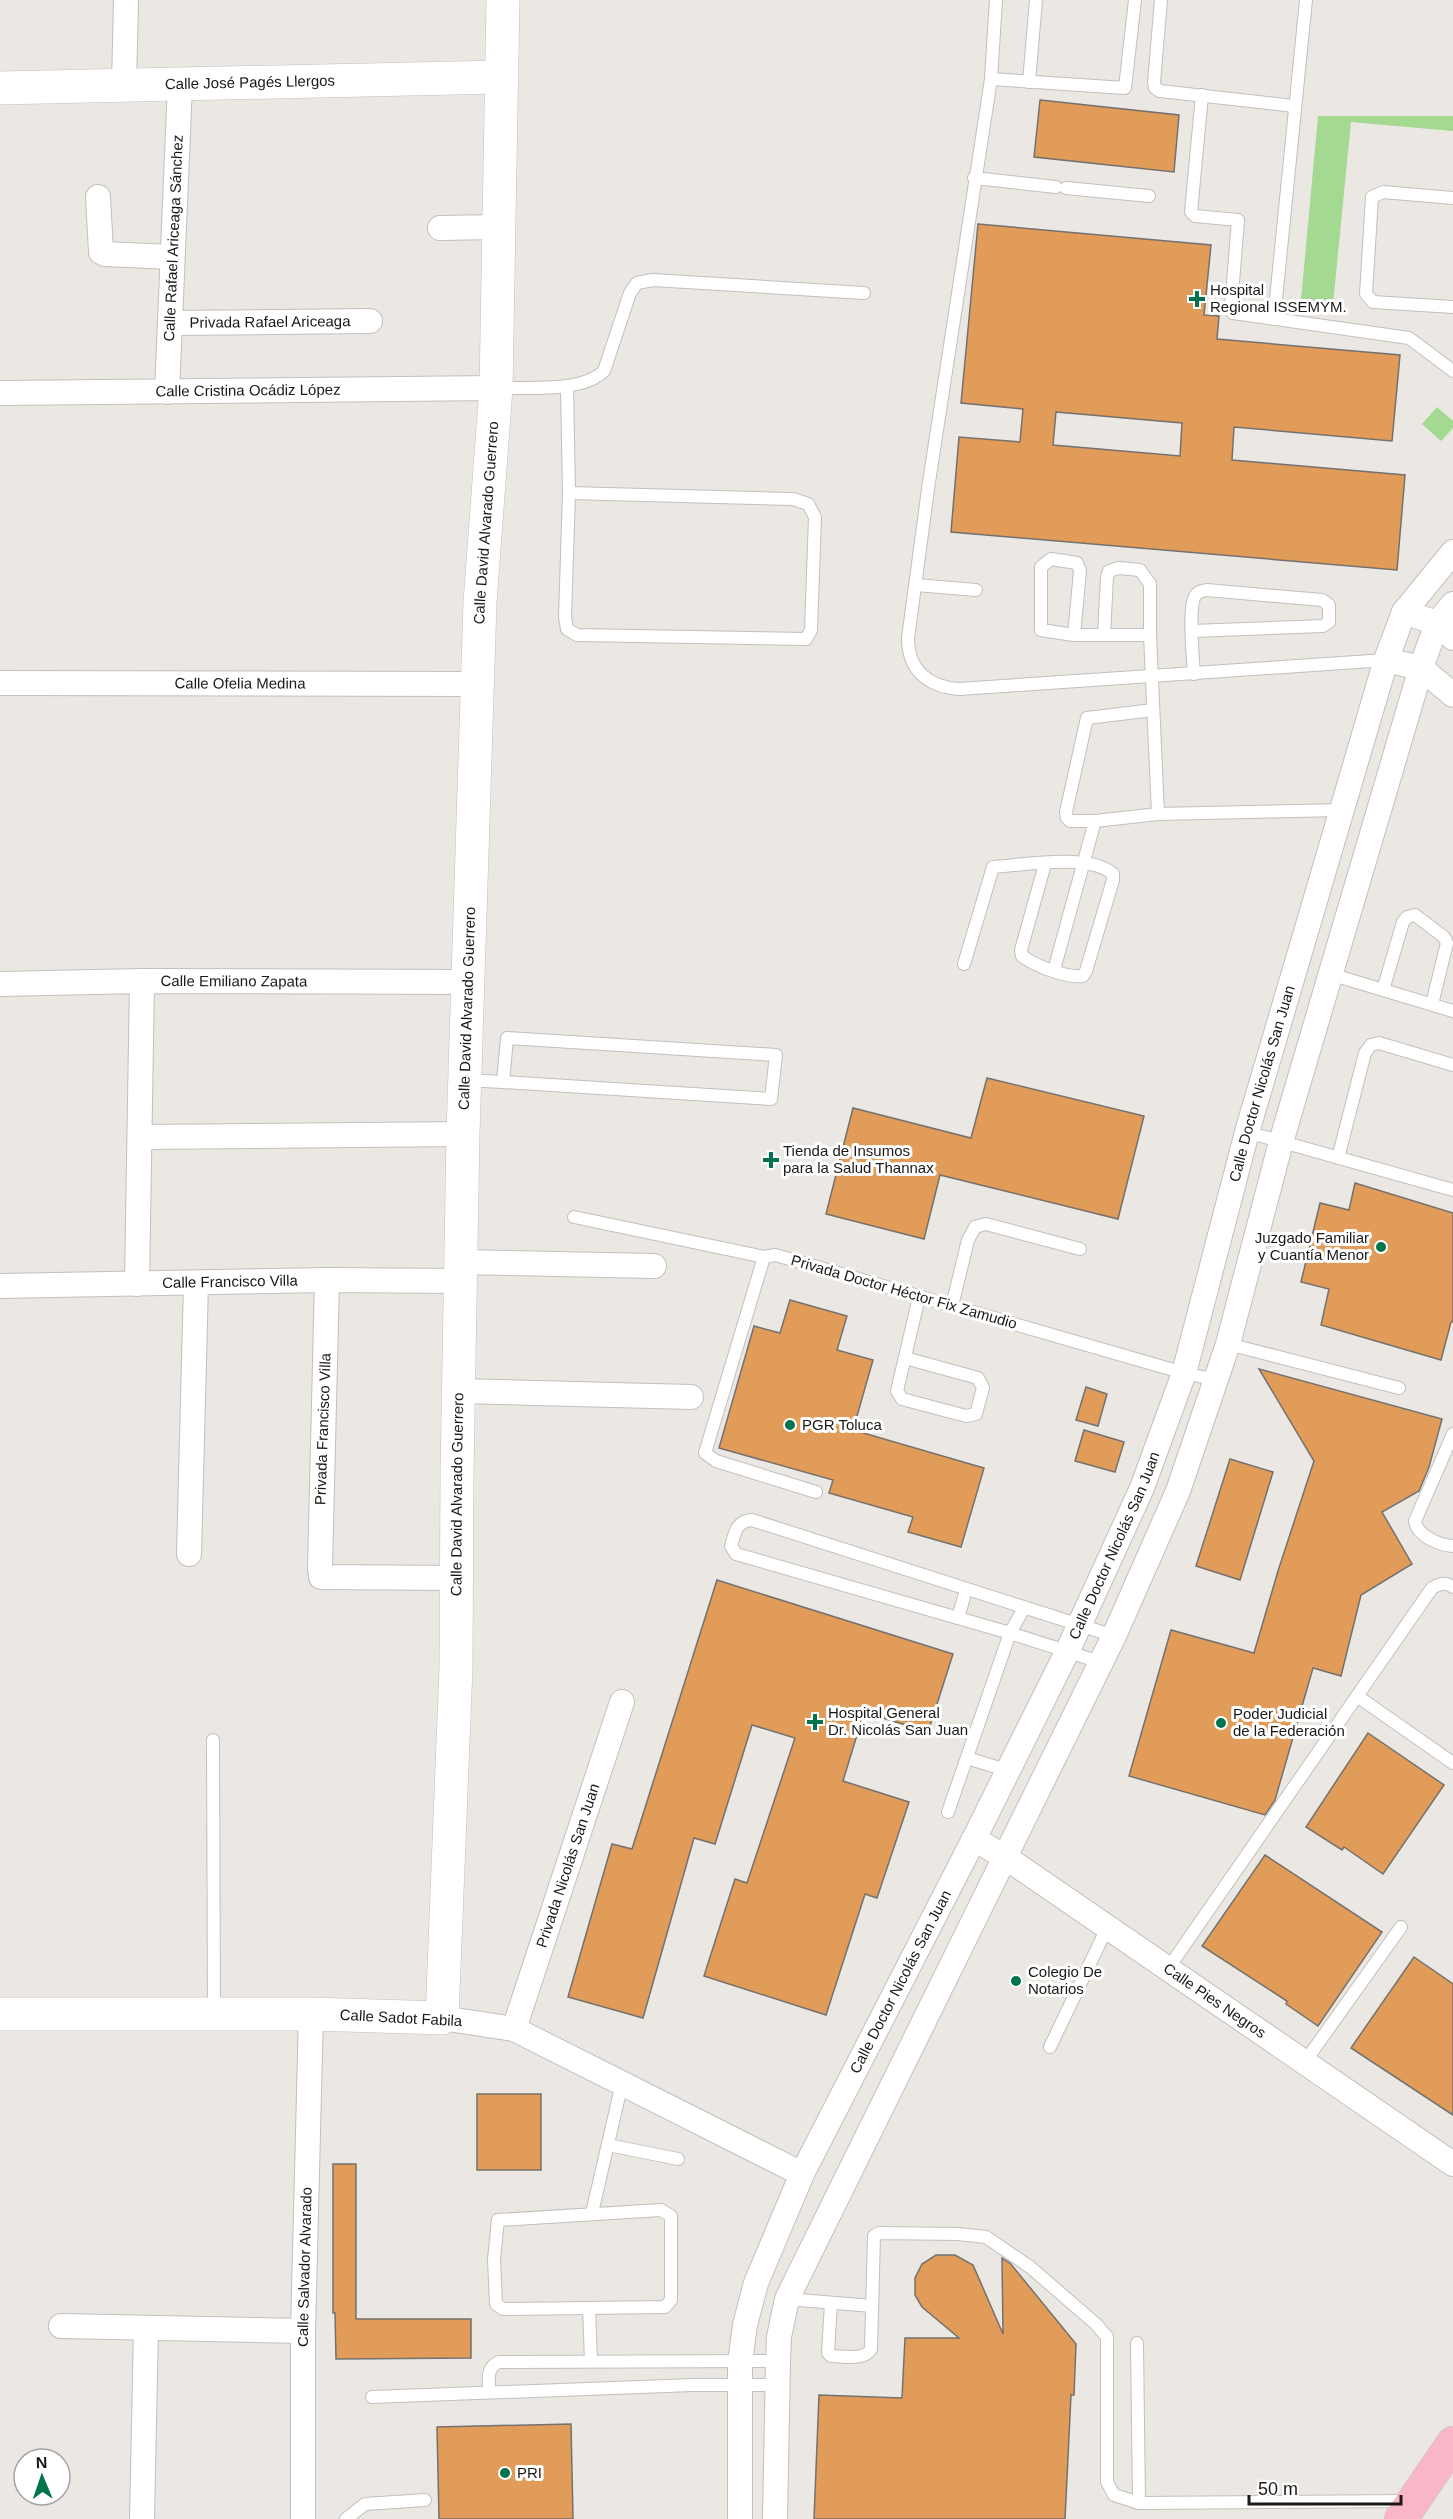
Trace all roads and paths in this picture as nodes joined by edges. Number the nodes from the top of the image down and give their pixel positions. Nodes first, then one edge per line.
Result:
1 (126, 0) edge
2 (503, 0) edge
3 (996, 0) edge
4 (1036, 0) edge
5 (1135, 0) edge
6 (1161, 0) edge
7 (1306, 0) edge
8 (500, 77) junction
9 (991, 79) junction
10 (1029, 82) junction
11 (180, 85) junction
12 (124, 86) junction
13 (0, 88) edge
14 (1202, 95) junction
15 (1294, 106) junction
16 (974, 178) junction
17 (1149, 196) dead end
18 (98, 197) dead end
19 (1453, 198) edge
20 (497, 227) junction
21 (440, 228) dead end
22 (172, 257) junction
23 (864, 294) dead end
24 (1453, 307) edge
25 (1274, 319) junction
26 (370, 321) dead end
27 (171, 323) junction
28 (1453, 371) edge
29 (567, 386) junction
30 (496, 388) junction
31 (167, 392) junction
32 (0, 393) edge
33 (570, 493) junction
34 (1453, 552) edge
35 (916, 585) junction
36 (976, 590) dead end
37 (1453, 604) edge
38 (1404, 612) junction
39 (1192, 631) junction
40 (1445, 631) edge
41 (1074, 635) junction
42 (1150, 635) junction
43 (1104, 636) junction
44 (1386, 660) junction
45 (1420, 668) junction
46 (1194, 674) junction
47 (1152, 676) junction
48 (0, 683) edge
49 (479, 684) junction
50 (1453, 695) edge
51 (1153, 710) junction
52 (1342, 810) junction
53 (1158, 814) junction
54 (1095, 821) junction
55 (1084, 862) junction
56 (1045, 864) junction
57 (964, 964) dead end
58 (1054, 970) junction
59 (1330, 974) junction
60 (142, 981) junction
61 (468, 982) junction
62 (0, 984) edge
63 (1383, 990) junction
64 (1432, 1004) junction
65 (1453, 1011) edge
66 (1453, 1065) edge
67 (465, 1080) junction
68 (503, 1082) junction
69 (1246, 1132) junction
70 (464, 1134) junction
71 (140, 1137) junction
72 (1281, 1142) junction
73 (1338, 1158) junction
74 (1453, 1190) edge
75 (574, 1217) dead end
76 (1080, 1249) dead end
77 (764, 1257) junction
78 (654, 1266) dead end
79 (460, 1271) junction
80 (327, 1280) junction
81 (196, 1283) junction
82 (137, 1284) junction
83 (0, 1286) edge
84 (919, 1297) junction
85 (952, 1306) junction
86 (1228, 1344) junction
87 (905, 1358) junction
88 (1184, 1373) junction
89 (1217, 1380) junction
90 (1399, 1388) dead end
91 (458, 1391) junction
92 (691, 1397) dead end
93 (1453, 1434) edge
94 (816, 1492) dead end
95 (1453, 1546) edge
96 (189, 1554) dead end
97 (456, 1578) junction
98 (1453, 1587) edge
99 (966, 1590) junction
100 (1024, 1608) junction
101 (958, 1618) junction
102 (1081, 1625) junction
103 (1010, 1633) junction
104 (1114, 1636) junction
105 (1068, 1650) junction
106 (1101, 1662) junction
107 (1357, 1696) junction
108 (622, 1702) dead end
109 (213, 1740) dead end
110 (967, 1758) junction
111 (1453, 1763) edge
112 (1009, 1771) junction
113 (948, 1812) dead end
114 (974, 1839) junction
115 (1005, 1857) junction
116 (1401, 1927) dead end
117 (1107, 1928) junction
118 (1167, 1970) junction
119 (0, 2014) edge
120 (214, 2014) junction
121 (311, 2014) junction
122 (441, 2018) junction
123 (514, 2029) junction
124 (1050, 2047) dead end
125 (1304, 2063) junction
126 (622, 2083) junction
127 (608, 2145) junction
128 (678, 2158) dead end
129 (1453, 2164) edge
130 (802, 2174) junction
131 (592, 2213) junction
132 (787, 2299) junction
133 (831, 2303) junction
134 (872, 2306) junction
135 (589, 2308) junction
136 (61, 2326) dead end
137 (146, 2328) junction
138 (303, 2331) junction
139 (1137, 2343) dead end
140 (591, 2361) junction
141 (778, 2361) junction
142 (690, 2362) junction
143 (740, 2374) junction
144 (693, 2385) junction
145 (777, 2385) junction
146 (489, 2391) junction
147 (372, 2397) dead end
148 (1453, 2443) edge
149 (425, 2500) dead end
150 (1139, 2503) junction
151 (1408, 2510) edge
152 (142, 2519) edge
153 (303, 2519) edge
154 (346, 2519) edge
155 (740, 2519) edge
156 (775, 2519) edge

1 - 12 street
2 - 8 street, Calle David Alvarado Guerrero
3 - 9 lane
4 - 10 lane
5 - 10 lane
6 - 14 lane
7 - 15 lane
8 - 11 street, Calle José Pagés Llergos
8 - 20 street, Calle David Alvarado Guerrero
9 - 10 lane
9 - 16 lane
11 - 12 street, Calle José Pagés Llergos
11 - 22 street, Calle Rafael Ariceaga Sánchez
12 - 13 street, Calle José Pagés Llergos
14 - 15 lane
14 - 25 lane
15 - 25 lane
16 - 17 lane
16 - 35 lane
18 - 22 street
19 - 24 lane
20 - 21 street
20 - 30 street, Calle David Alvarado Guerrero
22 - 27 street, Calle Rafael Ariceaga Sánchez
23 - 29 lane
25 - 28 lane
26 - 27 street, Privada Rafael Ariceaga
27 - 31 street, Calle Rafael Ariceaga Sánchez
29 - 30 lane
29 - 33 lane
30 - 31 street, Calle Cristina Ocádiz López
30 - 49 street, Calle David Alvarado Guerrero
31 - 32 street, Calle Cristina Ocádiz López
33 - 33 lane
34 - 38 street, Calle Doctor Nicolás San Juan
35 - 36 lane
35 - 47 lane
37 - 40 street
38 - 40 street
38 - 44 street, Calle Doctor Nicolás San Juan
39 - 39 lane
39 - 46 lane
40 - 45 street
41 - 41 lane
41 - 43 lane
42 - 43 lane
42 - 43 lane
42 - 47 lane
44 - 45 street
44 - 46 lane
44 - 52 street, Calle Doctor Nicolás San Juan
45 - 50 street
45 - 59 street
46 - 47 lane
47 - 51 lane
48 - 49 street, Calle Ofelia Medina
49 - 61 street, Calle David Alvarado Guerrero
51 - 53 lane
51 - 54 lane
52 - 53 lane
52 - 69 street, Calle Doctor Nicolás San Juan
53 - 54 lane
54 - 55 lane
55 - 56 lane
55 - 58 lane
55 - 58 lane
56 - 57 lane
56 - 58 lane
59 - 63 lane
59 - 72 street
60 - 61 street, Calle Emiliano Zapata
60 - 62 street, Calle Emiliano Zapata
60 - 71 street
61 - 67 street, Calle David Alvarado Guerrero
63 - 64 lane
63 - 64 lane
64 - 65 lane
66 - 73 lane
67 - 68 lane
67 - 70 street, Calle David Alvarado Guerrero
68 - 68 lane
69 - 72 lane
69 - 88 street, Calle Doctor Nicolás San Juan
70 - 71 street
70 - 79 street, Calle David Alvarado Guerrero
71 - 82 street
72 - 73 lane
72 - 86 street
73 - 74 lane
75 - 77 lane, Privada Doctor Héctor Fix Zamudio
76 - 85 lane
77 - 84 lane, Privada Doctor Héctor Fix Zamudio
77 - 94 lane
78 - 79 street, Calle Francisco Villa
79 - 80 street, Calle Francisco Villa
79 - 91 street, Calle David Alvarado Guerrero
80 - 81 street, Calle Francisco Villa
80 - 97 street, Privada Francisco Villa
81 - 82 street, Calle Francisco Villa
81 - 96 street
82 - 83 street, Calle Francisco Villa
84 - 85 lane, Privada Doctor Héctor Fix Zamudio
84 - 87 lane
85 - 88 lane, Privada Doctor Héctor Fix Zamudio
86 - 89 street
86 - 90 lane
87 - 87 lane
88 - 89 lane, Privada Doctor Héctor Fix Zamudio
88 - 102 street, Calle Doctor Nicolás San Juan
89 - 104 street
91 - 92 street
91 - 97 street, Calle David Alvarado Guerrero
93 - 95 lane
97 - 122 street, Calle David Alvarado Guerrero
98 - 107 lane
99 - 100 lane
99 - 101 lane
99 - 101 lane
100 - 102 lane
100 - 103 lane
101 - 103 lane
102 - 104 lane
102 - 105 street, Calle Doctor Nicolás San Juan
103 - 105 lane
103 - 110 lane
104 - 106 street
105 - 106 lane
105 - 112 street, Calle Doctor Nicolás San Juan
106 - 115 street
107 - 111 lane
107 - 118 lane
108 - 123 street, Privada Nicolás San Juan
109 - 120 lane
110 - 112 lane
110 - 113 lane
112 - 114 street, Calle Doctor Nicolás San Juan
114 - 115 street, Calle Pies Negros
114 - 130 street, Calle Doctor Nicolás San Juan
115 - 117 street, Calle Pies Negros
115 - 132 street
116 - 125 lane
117 - 118 street, Calle Pies Negros
117 - 124 lane
118 - 125 street, Calle Pies Negros
119 - 120 street, Calle Sadot Fabila
120 - 121 street, Calle Sadot Fabila
121 - 122 street, Calle Sadot Fabila
121 - 138 street, Calle Salvador Alvarado
122 - 123 street, Calle Sadot Fabila
123 - 126 street, Calle Sadot Fabila
125 - 129 street, Calle Pies Negros
126 - 127 lane
126 - 130 street, Calle Sadot Fabila
127 - 128 lane
127 - 131 lane
130 - 143 street, Calle Doctor Nicolás San Juan
131 - 135 lane
131 - 135 lane
132 - 133 lane
132 - 141 street
133 - 134 lane
133 - 134 lane
134 - 150 lane
135 - 140 lane
136 - 137 street
137 - 138 street
137 - 152 street
138 - 153 street, Calle Salvador Alvarado
139 - 150 lane
140 - 142 lane
140 - 146 lane
141 - 143 lane
141 - 145 street
142 - 143 lane
142 - 144 lane
143 - 144 lane
143 - 145 lane
143 - 155 street, Calle Doctor Nicolás San Juan
144 - 146 lane
145 - 156 street
146 - 147 lane
148 - 151 main road
149 - 154 lane
150 - 151 lane

